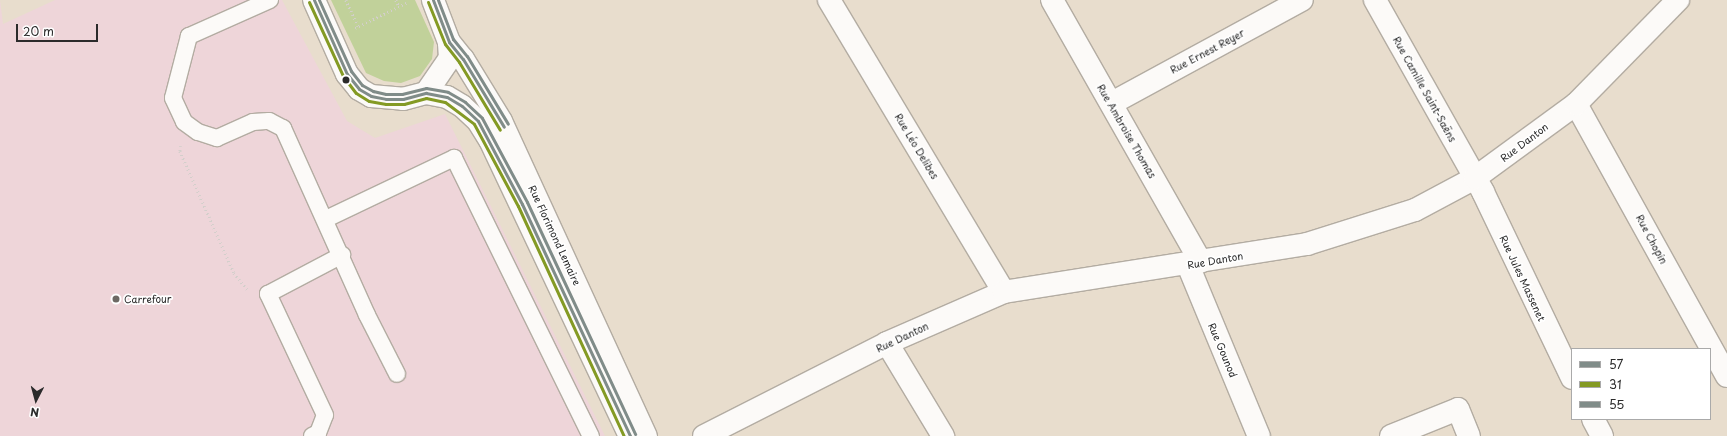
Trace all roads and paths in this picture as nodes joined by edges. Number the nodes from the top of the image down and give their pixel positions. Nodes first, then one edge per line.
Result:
1 (270, 0) edge
2 (314, 0) edge
3 (346, 0) edge
4 (396, 0) edge
5 (412, 0) edge
6 (433, 0) edge
7 (829, 0) edge
8 (1052, 0) edge
9 (1302, 0) edge
10 (1375, 0) edge
11 (1678, 0) edge
12 (399, 6) junction
13 (358, 26) junction
14 (330, 39) junction
15 (449, 42) junction
16 (426, 92) junction
17 (1112, 103) junction
18 (1576, 104) junction
19 (184, 122) junction
20 (1475, 178) junction
21 (326, 220) junction
22 (342, 255) junction
23 (1194, 263) junction
24 (1004, 292) junction
25 (268, 294) junction
26 (887, 343) junction
27 (397, 374) dead end
28 (1571, 376) edge
29 (1727, 376) edge
30 (1594, 420) edge
31 (312, 436) edge
32 (590, 436) edge
33 (630, 436) edge
34 (646, 436) edge
35 (704, 436) edge
36 (943, 436) edge
37 (1259, 436) edge
38 (1391, 436) edge
39 (1469, 436) edge
40 (1602, 436) edge

1 - 19 lane
2 - 14 street
3 - 13 path
4 - 12 path
5 - 12 path
6 - 15 street
7 - 24 street, Rue Léo Delibes
8 - 17 street, Rue Ambroise Thomas
9 - 17 street, Rue Ernest Reyer
10 - 20 street, Rue Camille Saint-Saëns
11 - 18 street, Rue Danton
12 - 13 path
13 - 14 path
14 - 16 street
15 - 16 street
15 - 34 street, Rue Florimond Lemaire
16 - 33 street, Rue Florimond Lemaire
17 - 23 street, Rue Ambroise Thomas
18 - 20 street, Rue Danton
18 - 29 street, Rue Chopin
19 - 21 lane
19 - 25 path
20 - 23 street, Rue Danton
20 - 28 street, Rue Jules Massenet
21 - 22 lane
21 - 32 lane
22 - 25 lane
22 - 27 lane
23 - 24 street, Rue Danton
23 - 37 street, Rue Gounod
24 - 26 street, Rue Danton
25 - 31 lane
26 - 35 street, Rue Danton
26 - 36 street
30 - 40 street
38 - 39 street

